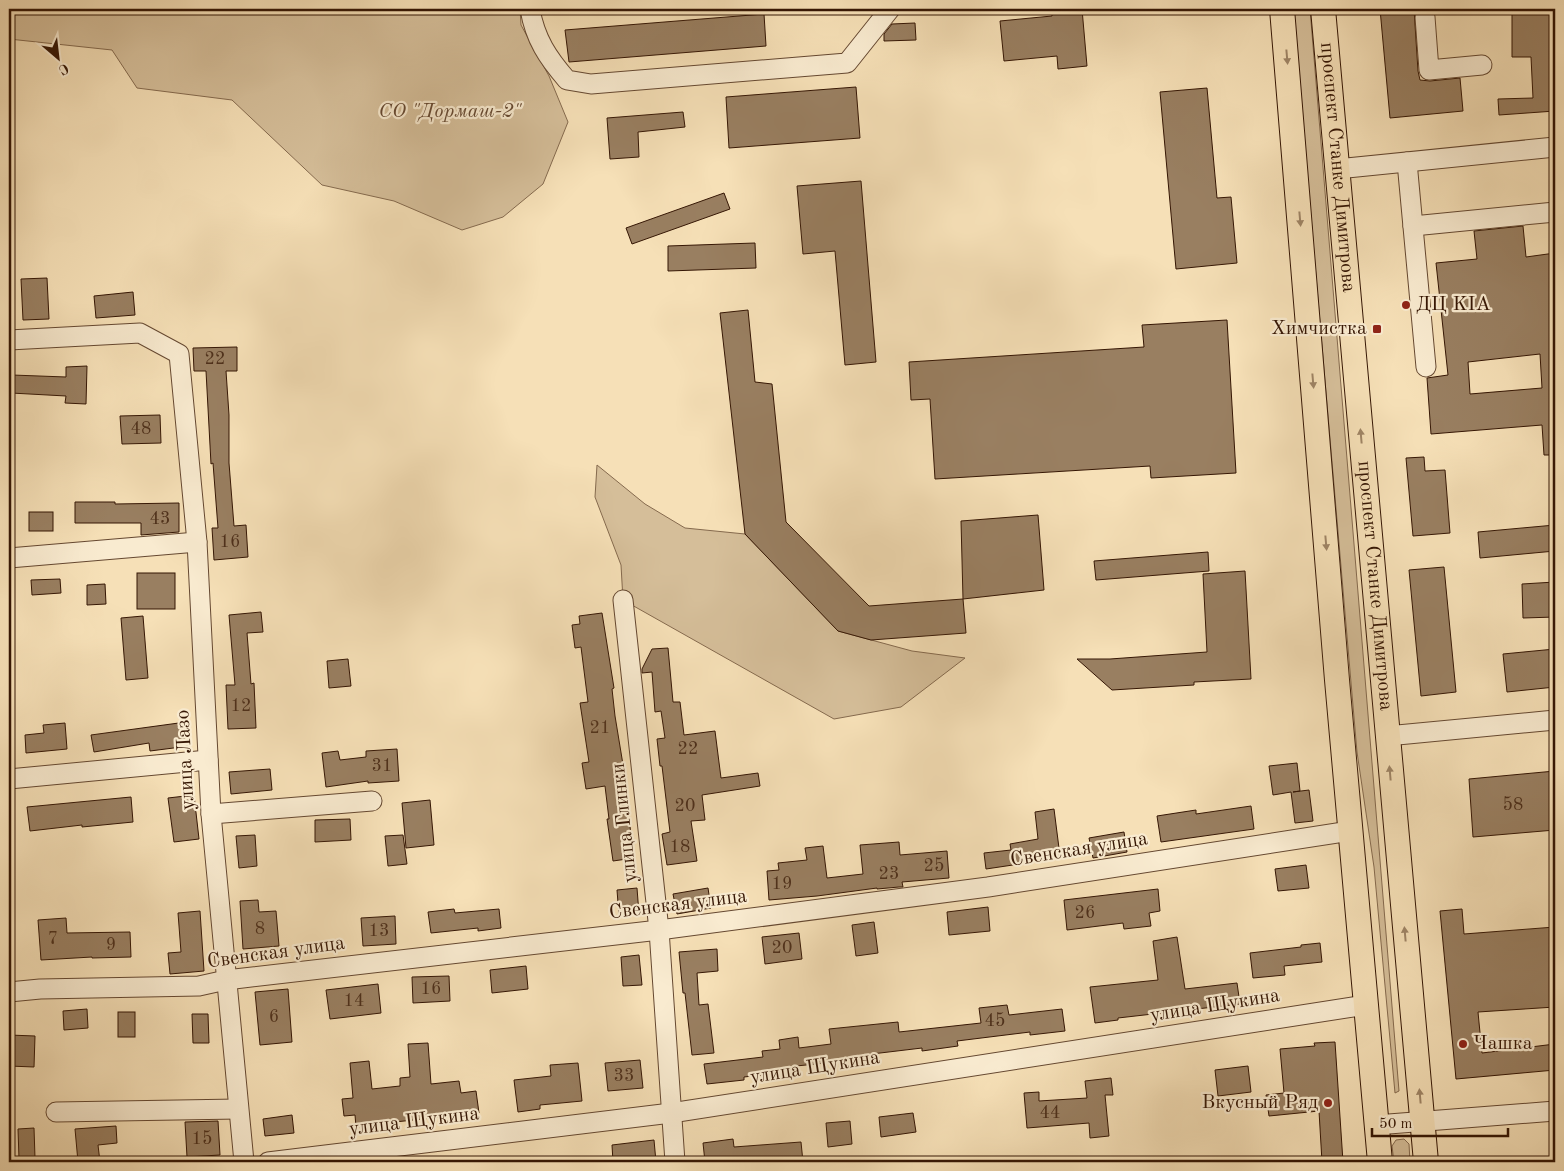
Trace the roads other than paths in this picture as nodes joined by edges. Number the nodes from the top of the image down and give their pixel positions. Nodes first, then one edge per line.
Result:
1 (530, 9) edge
2 (890, 9) edge
3 (1282, 9) edge
4 (1323, 9) edge
5 (1426, 17) dead end
6 (1482, 65) dead end
7 (1555, 147) edge
8 (1407, 162) junction
9 (1337, 169) junction
10 (1555, 212) edge
11 (1413, 226) junction
12 (9, 340) edge
13 (1426, 368) dead end
14 (197, 542) junction
15 (9, 558) edge
16 (624, 600) dead end
17 (1555, 720) edge
18 (1387, 736) junction
19 (208, 760) junction
20 (9, 779) edge
21 (372, 801) dead end
22 (211, 814) junction
23 (1350, 831) junction
24 (659, 930) junction
25 (226, 980) junction
26 (9, 992) edge
27 (1366, 1005) junction
28 (238, 1110) junction
29 (1555, 1111) edge
30 (56, 1112) dead end
31 (670, 1113) junction
32 (1422, 1122) junction
33 (1376, 1125) junction
34 (244, 1162) edge
35 (268, 1162) edge
36 (675, 1162) edge
37 (1380, 1162) edge
38 (1426, 1162) edge

1 - 2 street
3 -> 23 main road, проспект Станке Димитрова
4 - 9 main road, проспект Станке Димитрова
5 - 6 street
7 - 8 street
8 - 9 street
8 - 11 street
18 -> 9 main road, проспект Станке Димитрова
10 - 11 street
11 - 13 street
12 - 14 street, улица Лазо
14 - 15 street
14 - 19 street, улица Лазо
16 - 24 street, улица Глинки
17 - 18 street
32 -> 18 main road, проспект Станке Димитрова
19 - 20 street
19 - 22 street, улица Лазо
21 - 22 street
22 - 25 street, улица Лазо
23 - 24 street, Свенская улица
23 - 27 main road, проспект Станке Димитрова
24 - 25 street, Свенская улица
24 - 31 street, улица Глинки
25 - 26 street, Свенская улица
25 - 28 street, улица Лазо
27 - 31 street, улица Щукина
27 - 33 main road, проспект Станке Димитрова
28 - 30 street
28 - 34 street, улица Лазо
29 - 32 street
31 - 35 street, улица Щукина
31 - 36 street, улица Глинки
32 - 33 street
32 - 38 main road, проспект Станке Димитрова
33 - 37 main road, проспект Станке Димитрова

